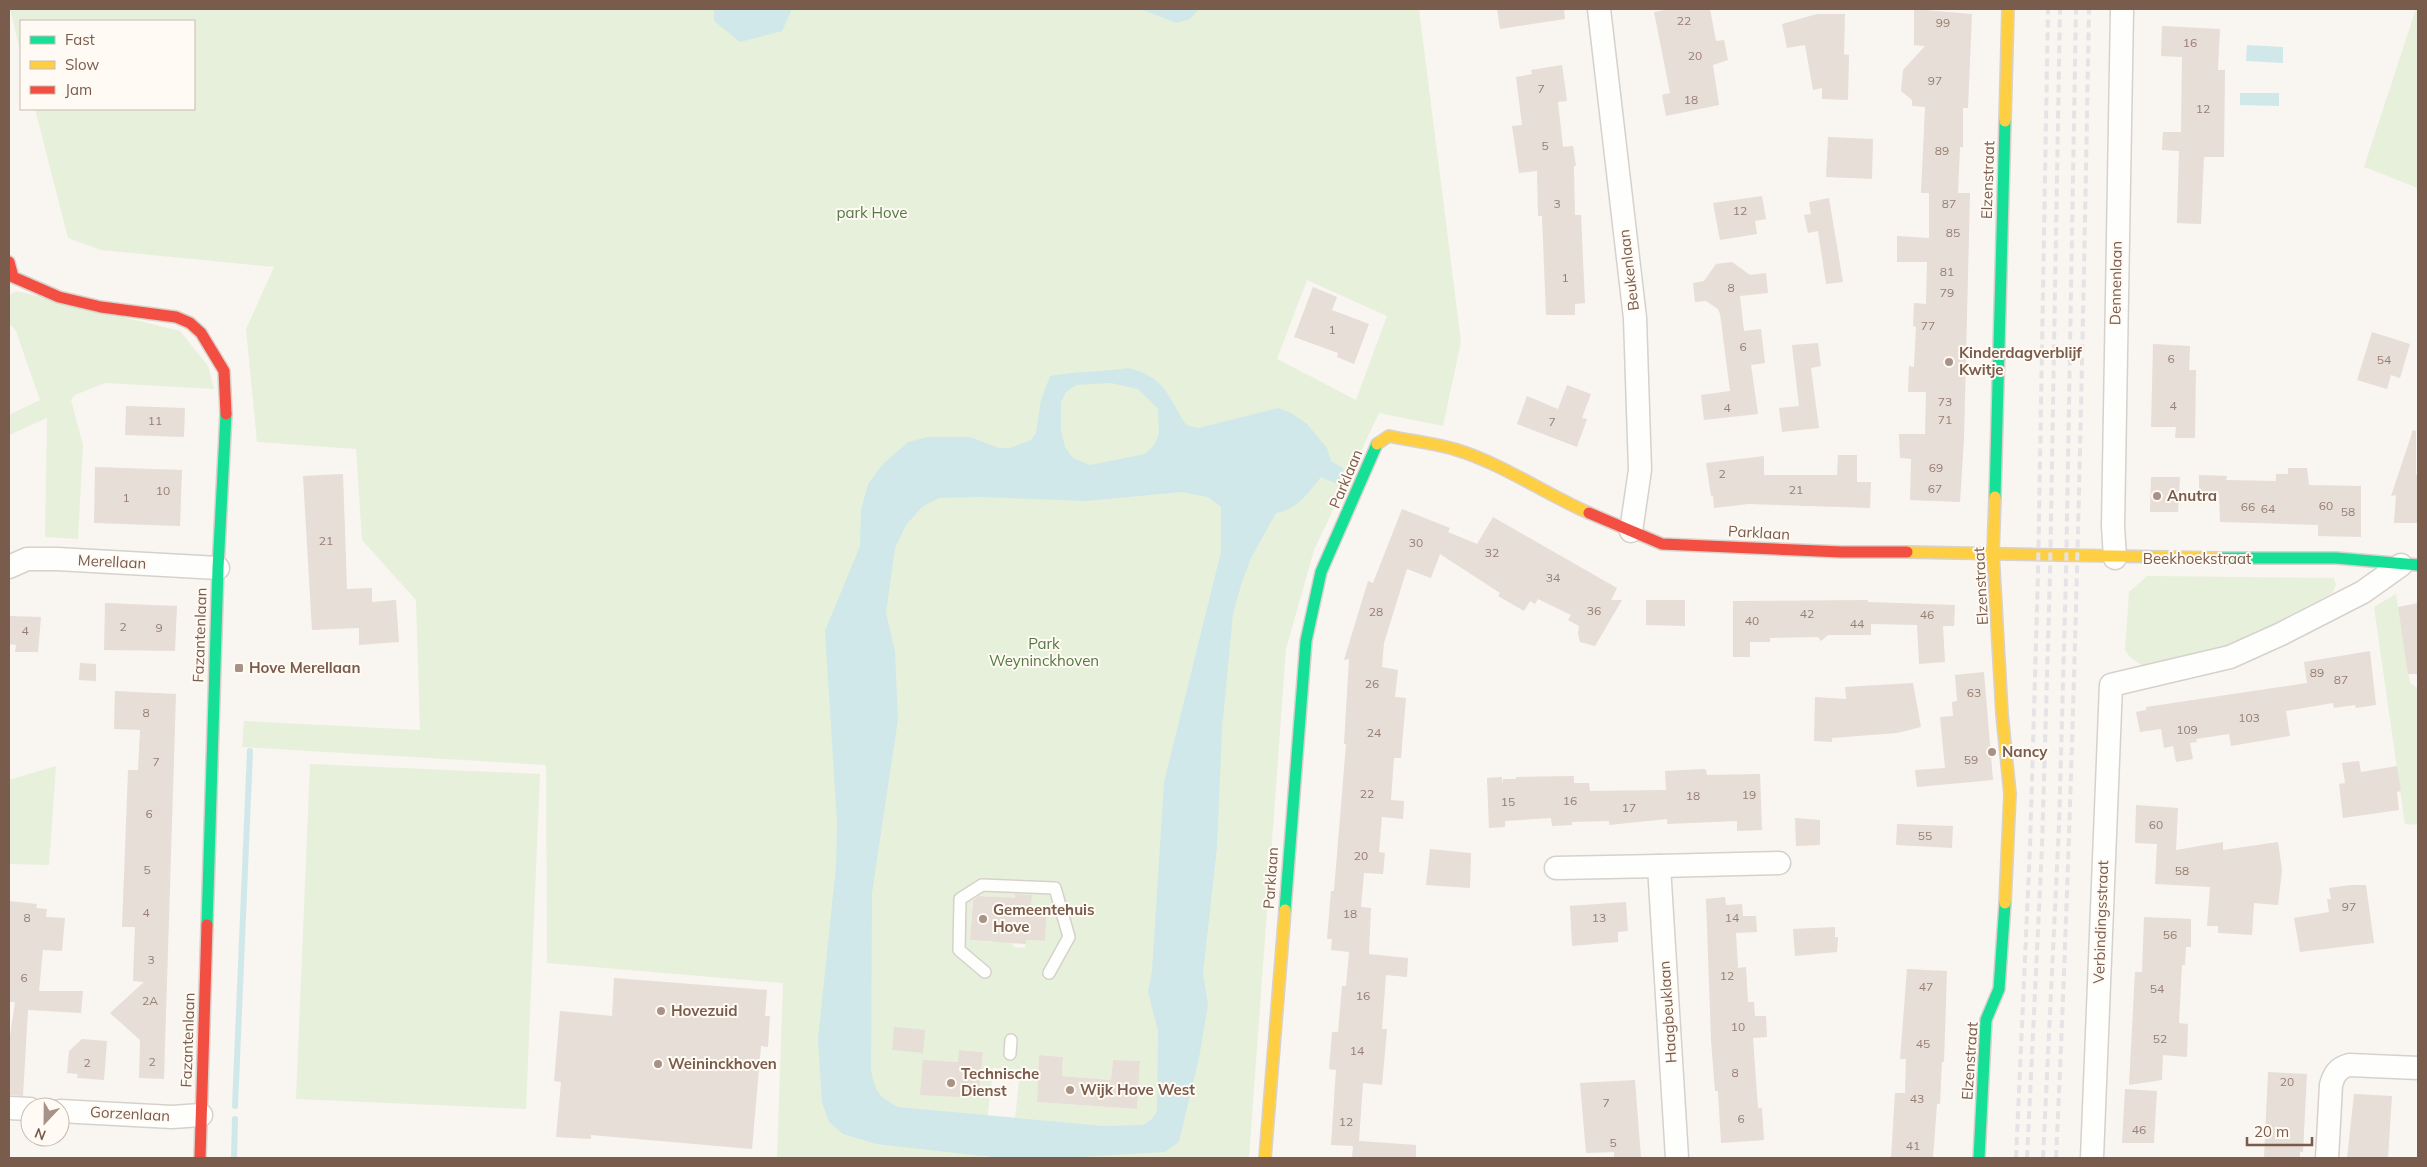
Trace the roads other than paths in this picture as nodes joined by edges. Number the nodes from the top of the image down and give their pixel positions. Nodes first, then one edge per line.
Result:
1 (1599, 9) edge
2 (2008, 9) edge
3 (2122, 9) edge
4 (10, 272) edge
5 (1631, 531) junction
6 (1993, 553) junction
7 (2115, 558) junction
8 (2410, 565) edge
9 (9, 567) edge
10 (218, 568) junction
11 (2111, 685) joint
12 (1779, 863) dead end
13 (1659, 866) junction
14 (1556, 868) dead end
15 (985, 972) dead end
16 (1049, 973) dead end
17 (1011, 1040) dead end
18 (1010, 1054) dead end
19 (2418, 1068) edge
20 (70, 1112) edge
21 (201, 1115) junction
22 (200, 1158) edge
23 (1265, 1158) edge
24 (1678, 1158) edge
25 (1979, 1158) edge
26 (2092, 1158) edge
27 (2327, 1158) edge

1 - 5 street, Beukenlaan
2 - 6 street, Elzenstraat
3 - 7 street, Dennenlaan
4 - 10 street, Fazantenlaan
5 - 6 street, Parklaan
5 - 23 street, Parklaan
6 - 7 street, Beekhoekstraat
6 - 25 street, Elzenstraat
7 - 8 street, Beekhoekstraat
8 - 11 street, Beekhoekstraat
9 - 10 street, Merellaan
10 - 21 street, Fazantenlaan
11 - 26 street, Verbindingsstraat
12 - 13 street
13 - 14 street
13 - 24 street, Haagbeuklaan
15 - 16 lane
17 - 18 lane
19 - 27 street
20 - 21 street, Gorzenlaan
21 - 22 street, Fazantenlaan

